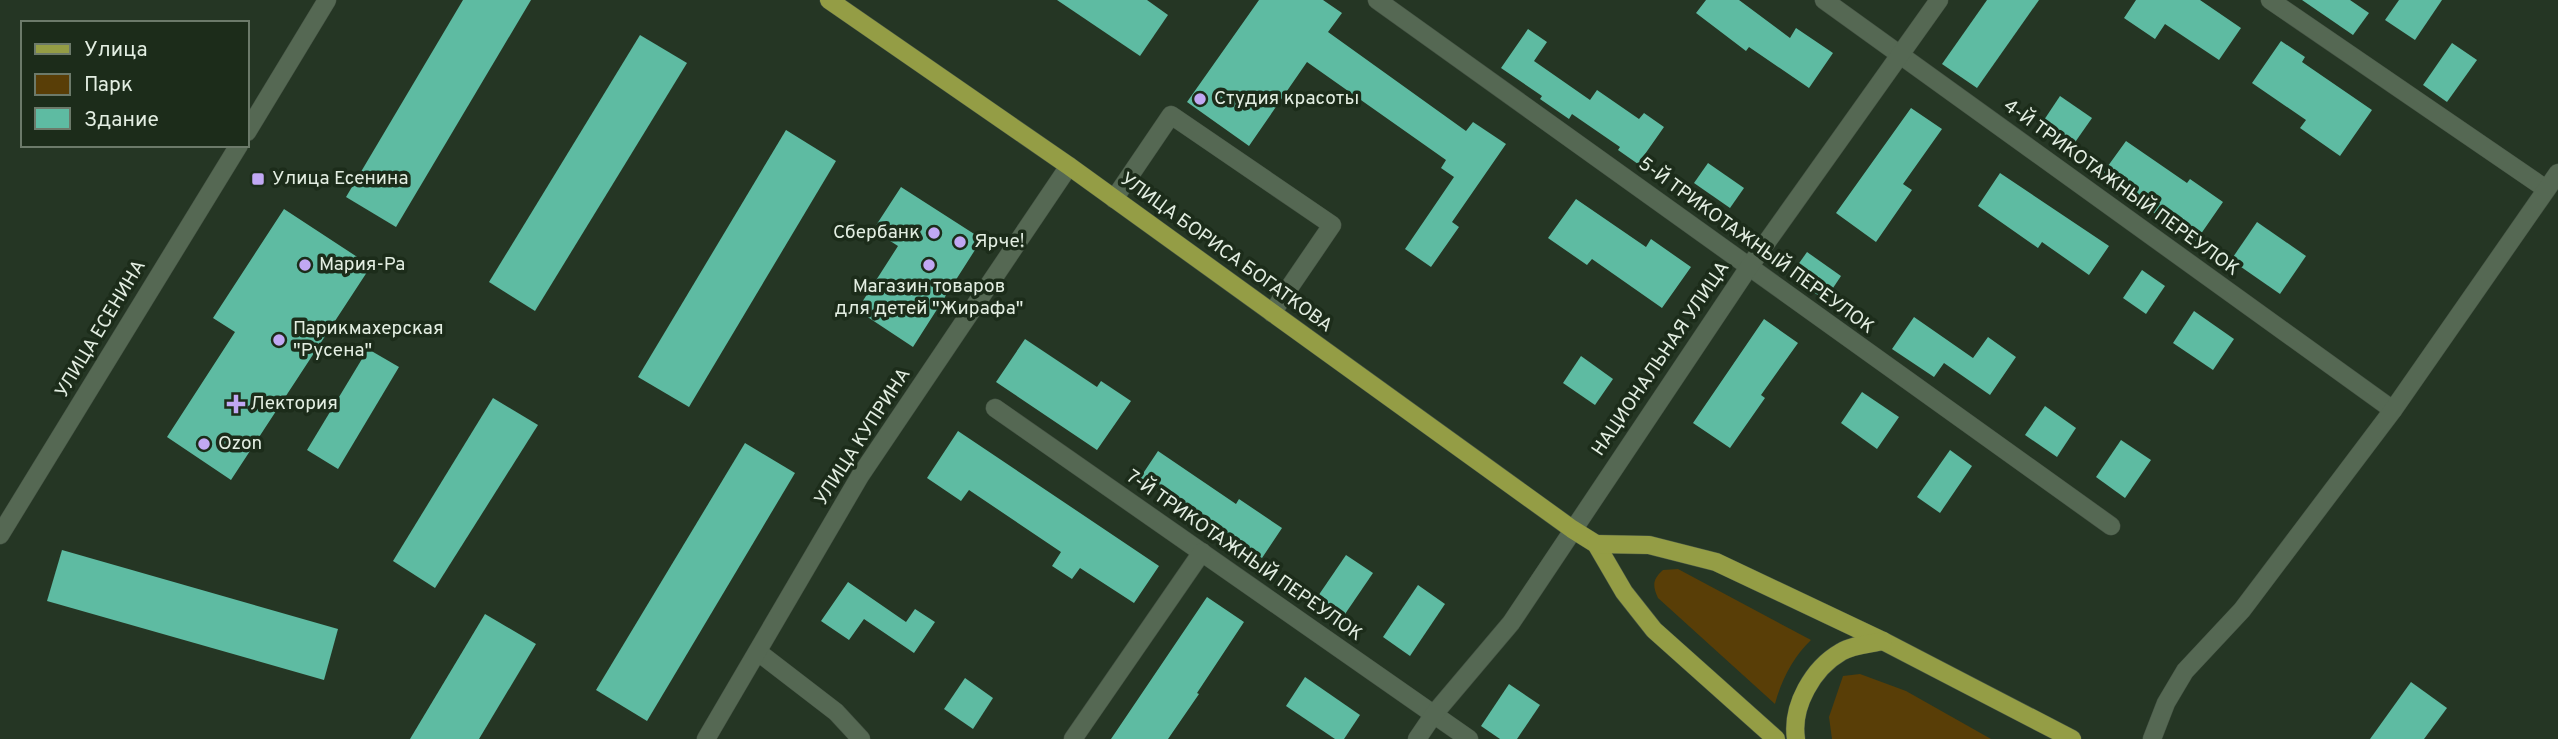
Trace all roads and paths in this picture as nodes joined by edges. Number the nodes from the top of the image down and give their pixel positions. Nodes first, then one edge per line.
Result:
1 (327, 0) edge
2 (829, 0) edge
3 (1377, 0) edge
4 (1824, 0) edge
5 (1939, 0) edge
6 (2270, 0) edge
7 (1901, 55) junction
8 (248, 130) edge
9 (238, 147) edge
10 (1069, 166) junction
11 (2558, 173) edge
12 (2546, 189) junction
13 (1114, 198) junction
14 (1749, 267) junction
15 (1272, 313) junction
16 (995, 408) dead end
17 (2392, 410) junction
18 (2111, 526) dead end
19 (1572, 529) junction
20 (0, 535) edge
21 (1596, 544) junction
22 (1202, 552) junction
23 (1883, 641) junction
24 (758, 652) junction
25 (1434, 714) junction
26 (706, 739) edge
27 (861, 739) edge
28 (1073, 739) edge
29 (1417, 739) edge
30 (1469, 739) edge
31 (1776, 739) edge
32 (1796, 739) edge
33 (2072, 739) edge
34 (2152, 739) edge

1 - 8 street
2 - 10 main road, УЛИЦА БОРИСА БОГАТКОВА
3 - 14 street, 5-Й ТРИКОТАЖНЫЙ ПЕРЕУЛОК
4 - 7 street, 4-Й ТРИКОТАЖНЫЙ ПЕРЕУЛОК
5 - 7 street, НАЦИОНАЛЬНАЯ УЛИЦА
6 - 12 street
7 - 14 street, НАЦИОНАЛЬНАЯ УЛИЦА
7 - 17 street, 4-Й ТРИКОТАЖНЫЙ ПЕРЕУЛОК
9 - 20 street, УЛИЦА ЕСЕНИНА
10 - 13 main road, УЛИЦА БОРИСА БОГАТКОВА
10 - 24 street, УЛИЦА КУПРИНА
11 - 12 street
12 - 17 street
13 - 15 main road, УЛИЦА БОРИСА БОГАТКОВА
13 - 15 street
14 - 18 street, 5-Й ТРИКОТАЖНЫЙ ПЕРЕУЛОК
14 - 19 street, НАЦИОНАЛЬНАЯ УЛИЦА
15 - 19 main road, УЛИЦА БОРИСА БОГАТКОВА
16 - 22 street, 7-Й ТРИКОТАЖНЫЙ ПЕРЕУЛОК
17 - 34 street
19 - 21 main road, УЛИЦА БОРИСА БОГАТКОВА
19 - 25 street, НАЦИОНАЛЬНАЯ УЛИЦА
21 - 23 main road
21 - 31 main road, УЛИЦА БОРИСА БОГАТКОВА
22 - 25 street, 7-Й ТРИКОТАЖНЫЙ ПЕРЕУЛОК
22 - 28 street
23 - 32 main road
23 - 33 main road
24 - 26 street, УЛИЦА КУПРИНА
24 - 27 street
25 - 29 street, НАЦИОНАЛЬНАЯ УЛИЦА
25 - 30 street, 7-Й ТРИКОТАЖНЫЙ ПЕРЕУЛОК

